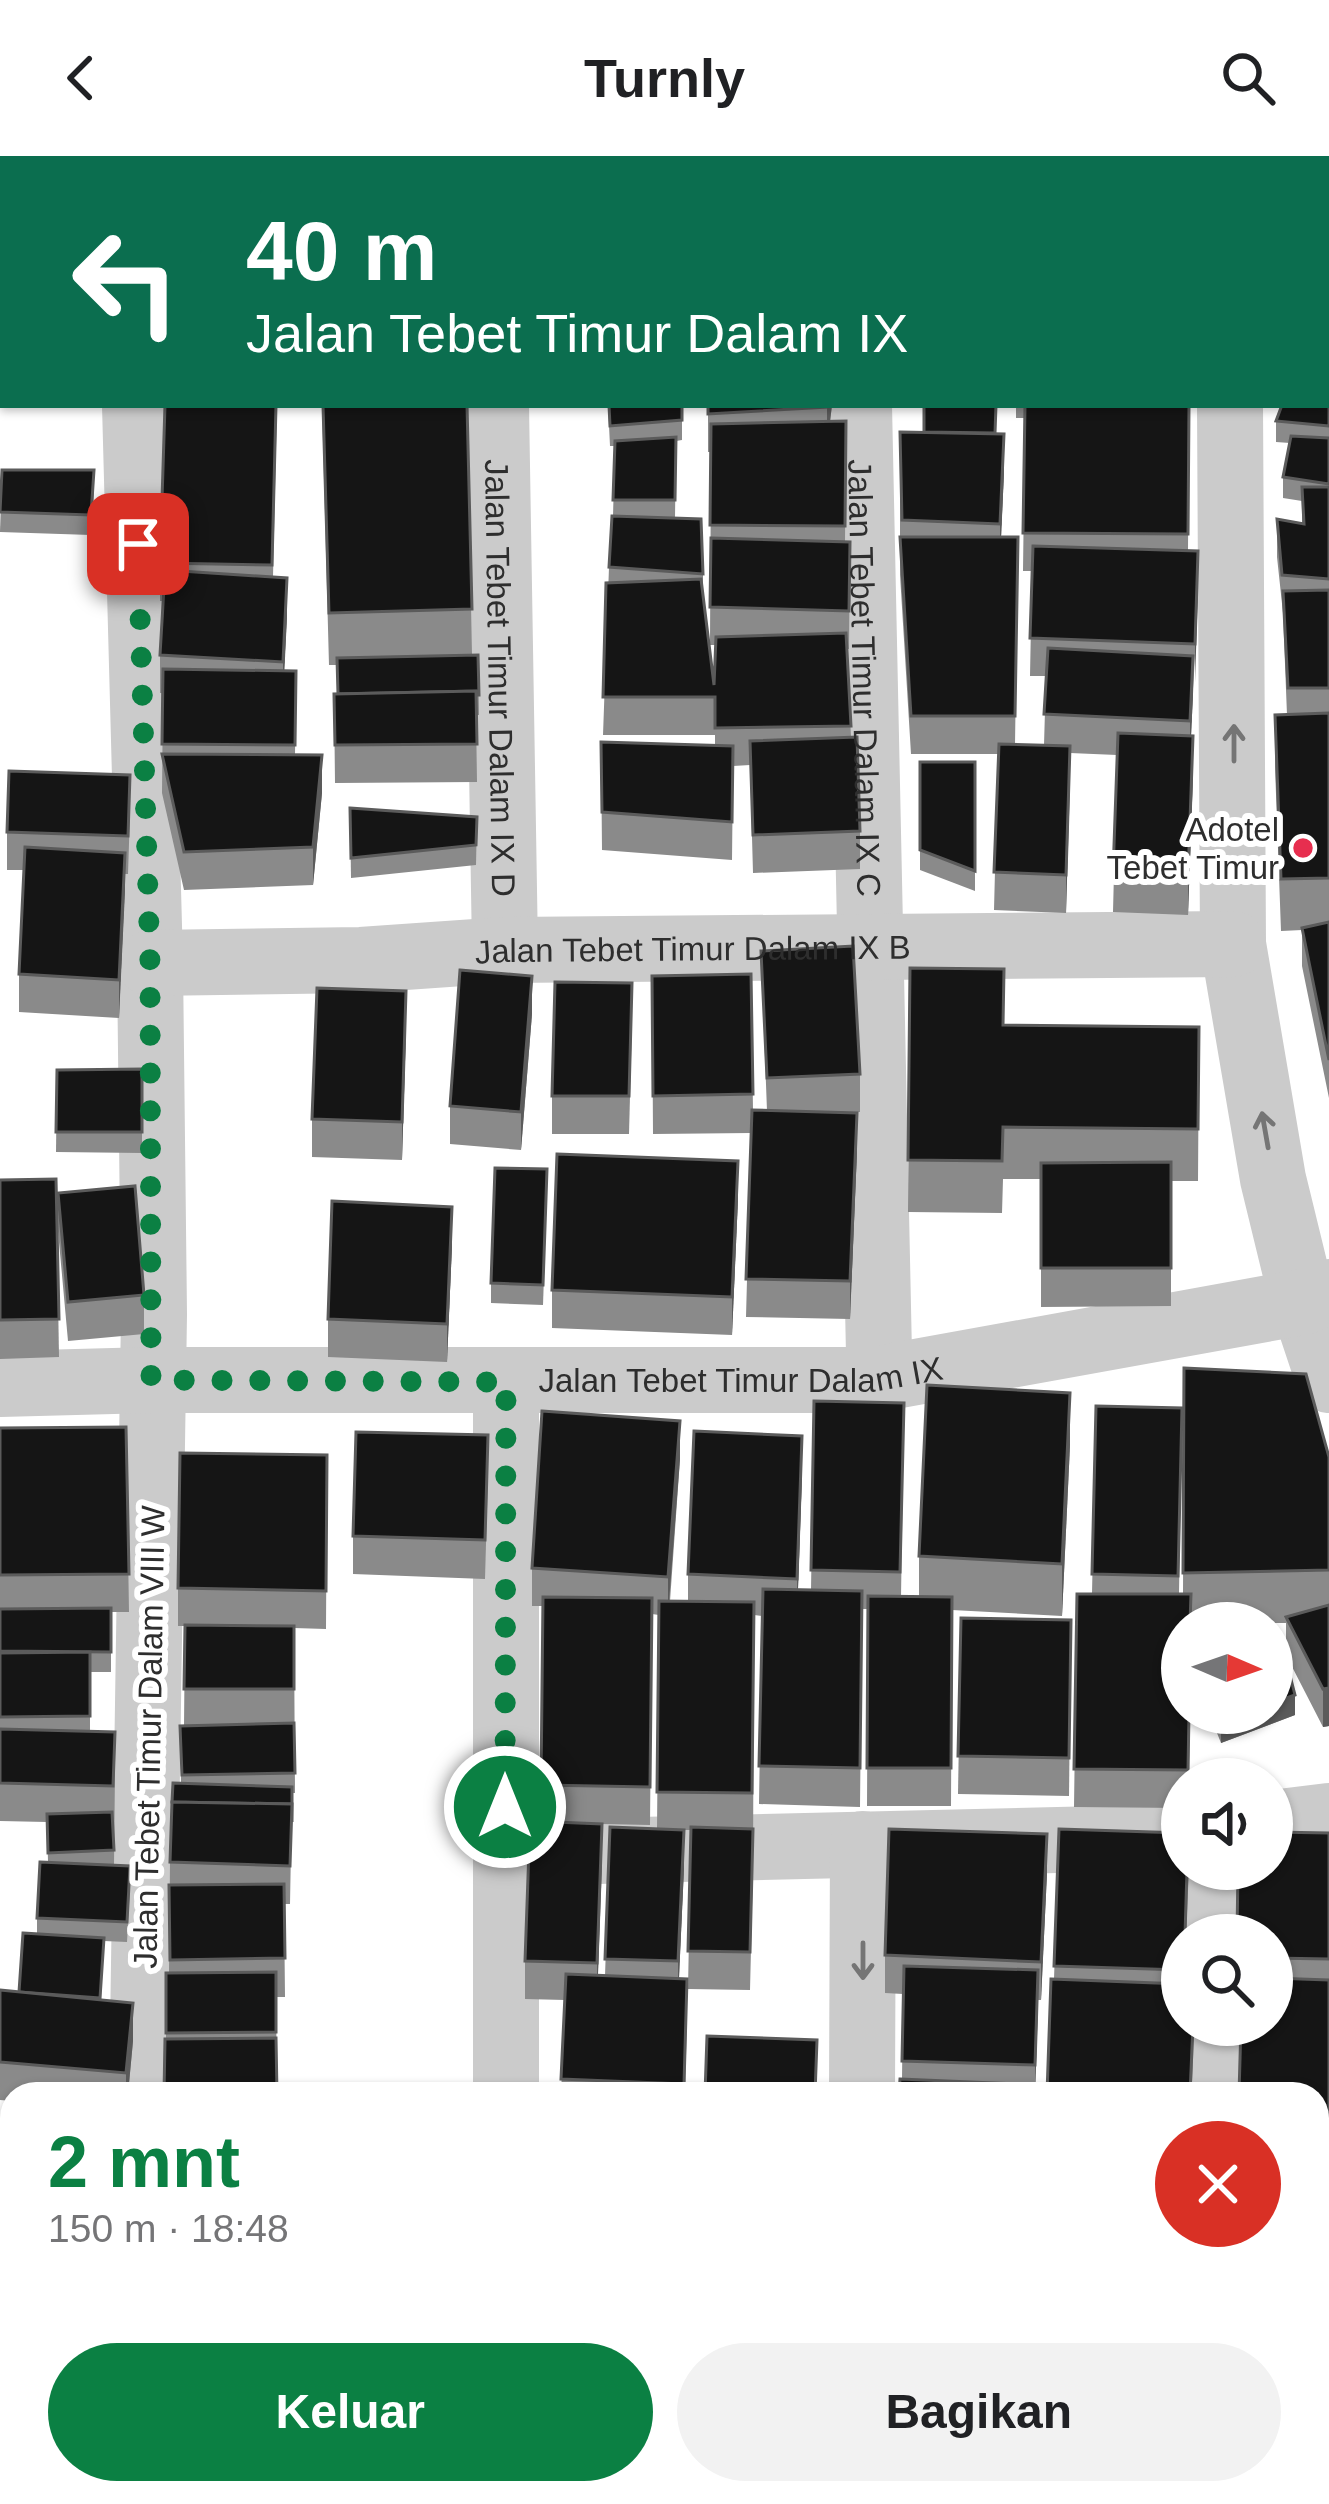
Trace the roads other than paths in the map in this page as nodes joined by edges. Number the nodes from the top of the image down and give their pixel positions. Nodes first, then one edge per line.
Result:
1 (135, 408) edge
2 (496, 408) edge
3 (859, 408) edge
4 (1230, 408) edge
5 (1233, 944) junction
6 (869, 948) junction
7 (505, 950) junction
8 (150, 963) junction
9 (1316, 1297) edge
10 (151, 1380) junction
11 (872, 1380) junction
12 (1329, 1380) edge
13 (506, 1382) junction
14 (0, 1384) edge
15 (1329, 1816) edge
16 (1293, 1820) edge
17 (1161, 1837) edge
18 (863, 1844) junction
19 (505, 1852) junction
20 (1225, 2046) edge
21 (142, 2082) edge
22 (506, 2082) edge
23 (862, 2082) edge
24 (1226, 2082) edge

1 - 8 street, Jalan Tebet Timur Dalam VIII W
2 - 7 street, Jalan Tebet Timur Dalam IX D
3 - 6 street, Jalan Tebet Timur Dalam IX C
5 -> 4 street
5 - 6 street, Jalan Tebet Timur Dalam IX B
9 -> 5 street
6 - 7 street, Jalan Tebet Timur Dalam IX B
6 - 11 street, Jalan Tebet Timur Dalam IX C
7 - 8 street, Jalan Tebet Timur Dalam IX B
8 - 10 street, Jalan Tebet Timur Dalam VIII W
9 - 11 street, Jalan Tebet Timur Dalam IX
9 - 12 street
10 - 13 street, Jalan Tebet Timur Dalam IX
10 - 14 street, Jalan Tebet Timur Dalam IX
10 - 21 street, Jalan Tebet Timur Dalam VIII W
11 - 13 street, Jalan Tebet Timur Dalam IX
13 - 19 street
15 - 16 street
17 - 18 street
18 - 19 street
18 -> 23 street
19 - 22 street
20 - 24 street

